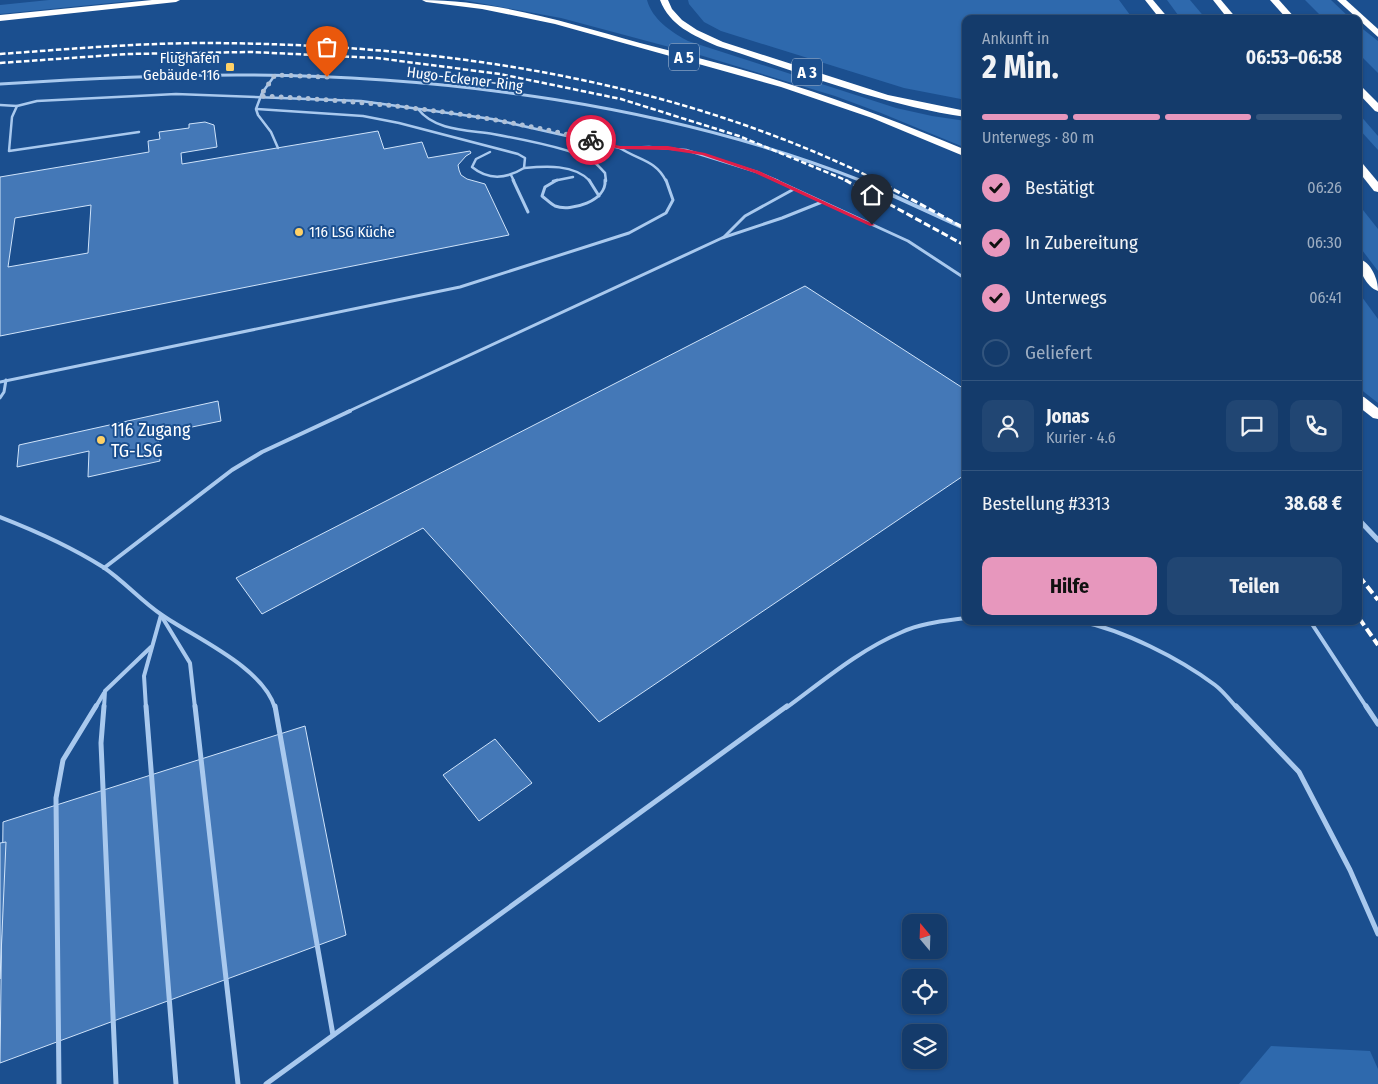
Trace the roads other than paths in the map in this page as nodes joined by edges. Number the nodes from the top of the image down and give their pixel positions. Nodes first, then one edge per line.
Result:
1 (176, 0) edge
2 (426, 0) edge
3 (664, 0) edge
4 (1148, 0) edge
5 (1217, 0) edge
6 (1274, 0) edge
7 (1341, 0) edge
8 (1154, 15) edge
9 (1161, 15) edge
10 (1230, 15) edge
11 (1288, 15) edge
12 (1357, 15) edge
13 (0, 18) edge
14 (1362, 19) edge
15 (1378, 34) edge
16 (275, 75) junction
17 (0, 84) edge
18 (1362, 92) edge
19 (260, 96) junction
20 (0, 105) edge
21 (17, 106) junction
22 (256, 109) junction
23 (418, 109) junction
24 (1378, 109) edge
25 (962, 113) edge
26 (139, 132) dead end
27 (278, 148) dead end
28 (620, 148) junction
29 (490, 152) dead end
30 (962, 152) edge
31 (524, 168) junction
32 (1362, 170) edge
33 (511, 175) junction
34 (573, 177) dead end
35 (794, 189) junction
36 (1378, 189) edge
37 (599, 196) junction
38 (822, 202) junction
39 (528, 212) dead end
40 (962, 227) edge
41 (722, 238) junction
42 (1362, 266) edge
43 (962, 276) edge
44 (1378, 286) edge
45 (6, 380) junction
46 (0, 382) edge
47 (0, 398) edge
48 (1362, 403) edge
49 (1378, 416) edge
50 (0, 517) edge
51 (1362, 523) edge
52 (1378, 540) edge
53 (104, 568) junction
54 (161, 615) junction
55 (962, 619) edge
56 (1099, 625) edge
57 (1313, 625) edge
58 (152, 645) junction
59 (105, 692) junction
60 (1378, 724) edge
61 (1378, 934) edge
62 (333, 1035) junction
63 (59, 1084) edge
64 (116, 1084) edge
65 (176, 1084) edge
66 (238, 1084) edge
67 (266, 1084) edge

1 - 13 highway
2 - 30 highway, A 5
3 - 25 highway, A 3
4 - 8 highway
4 - 9 highway
5 - 10 highway
6 - 11 highway
7 - 12 highway
14 - 15 highway
16 - 17 street, Hugo-Eckener-Ring
16 - 19 lane
16 - 40 street, Hugo-Eckener-Ring
18 - 24 highway
19 - 21 lane
19 - 22 lane
19 - 23 lane
20 - 21 lane
21 - 26 lane
22 - 27 lane
22 - 31 lane
23 - 28 lane
23 - 37 lane
28 - 35 lane
28 - 45 lane
29 - 33 lane
31 - 33 lane
31 - 37 lane
32 - 36 highway
33 - 39 lane
34 - 37 lane
35 - 38 lane
35 - 41 lane
38 - 41 lane
38 - 43 lane
41 - 53 lane
42 - 44 highway
45 - 46 lane
45 - 47 lane
48 - 49 highway
50 - 53 lane
51 - 52 street
53 - 54 lane
54 - 58 lane
54 - 62 lane
54 - 66 lane
55 - 62 lane
56 - 61 lane
57 - 60 lane
58 - 59 lane
58 - 65 lane
59 - 63 lane
59 - 64 lane
62 - 67 lane

